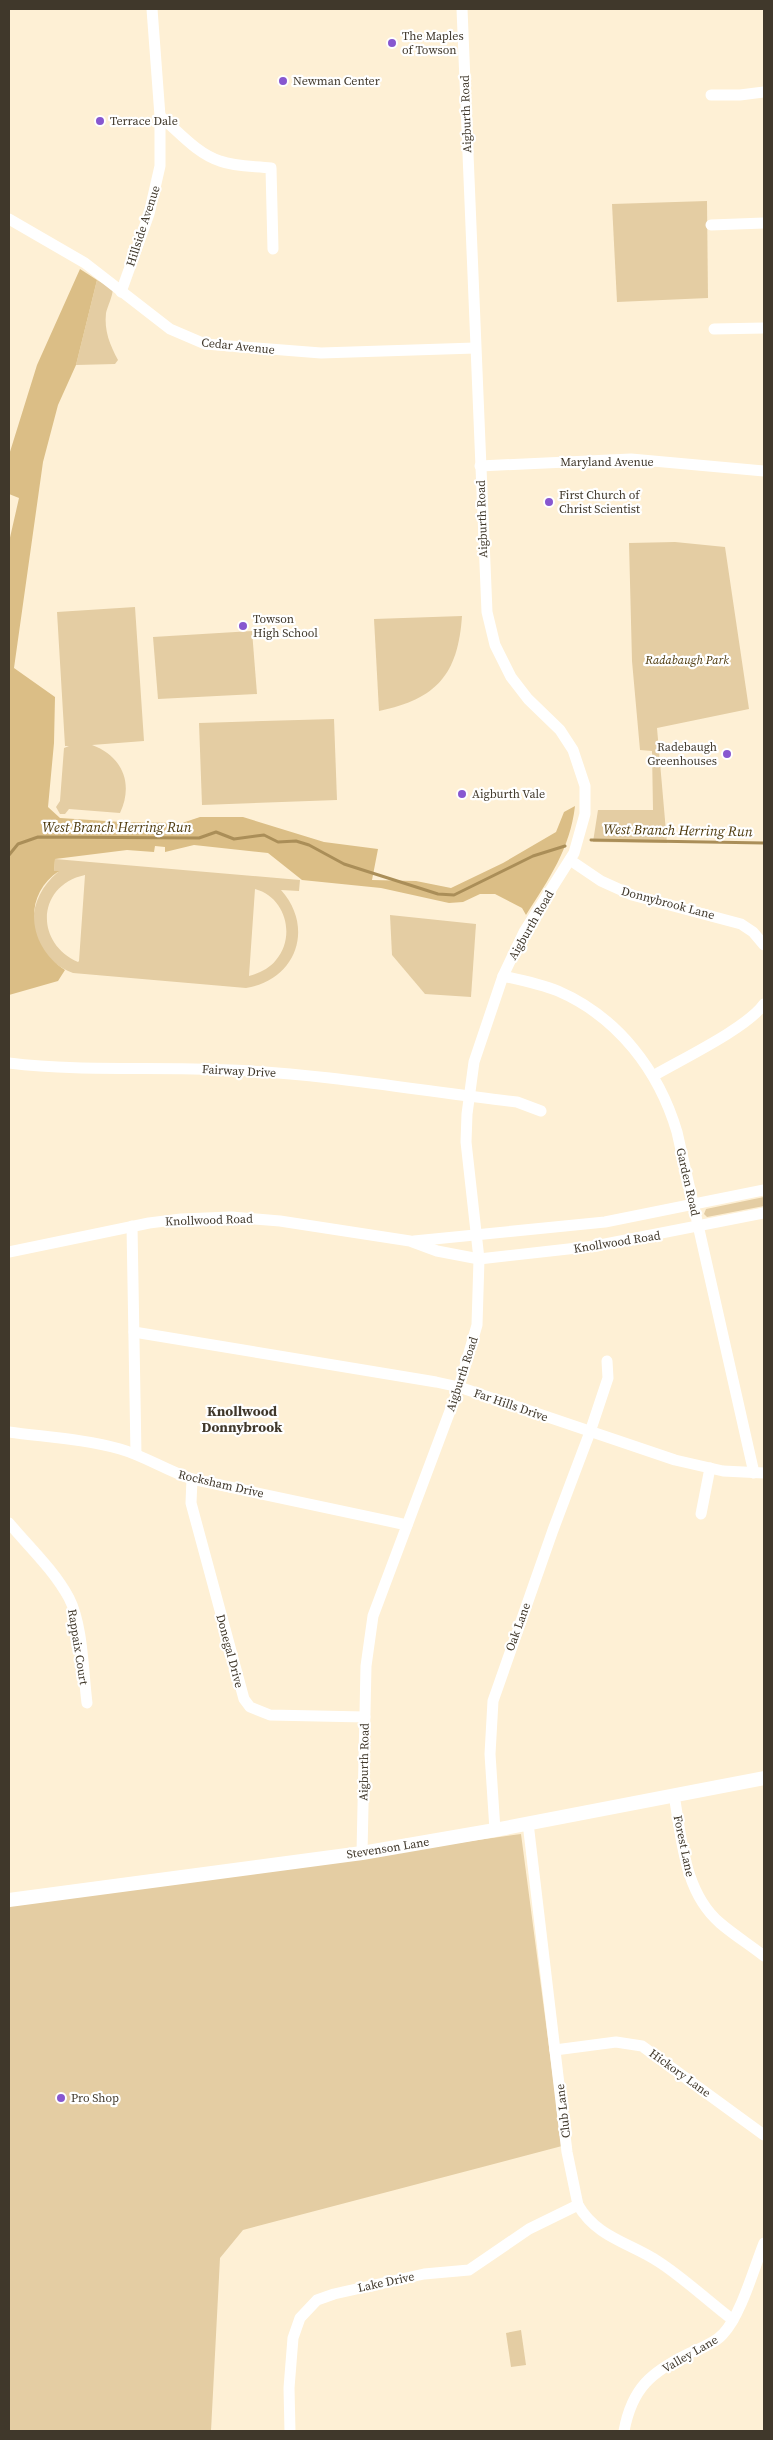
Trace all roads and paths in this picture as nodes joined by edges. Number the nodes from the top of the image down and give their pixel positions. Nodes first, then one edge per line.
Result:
1 (152, 9) edge
2 (462, 9) edge
3 (764, 92) edge
4 (711, 95) dead end
5 (160, 116) junction
6 (9, 219) edge
7 (764, 223) edge
8 (711, 225) dead end
9 (273, 249) dead end
10 (121, 292) junction
11 (764, 328) edge
12 (714, 329) dead end
13 (475, 348) junction
14 (480, 466) junction
15 (764, 471) edge
16 (570, 860) junction
17 (764, 945) edge
18 (503, 976) junction
19 (764, 1004) edge
20 (9, 1063) edge
21 (653, 1076) junction
22 (469, 1096) junction
23 (542, 1111) dead end
24 (764, 1190) edge
25 (693, 1205) junction
26 (764, 1213) edge
27 (132, 1226) junction
28 (698, 1227) junction
29 (477, 1236) junction
30 (410, 1241) junction
31 (9, 1252) edge
32 (479, 1259) junction
33 (134, 1332) junction
34 (607, 1360) dead end
35 (459, 1387) junction
36 (9, 1432) edge
37 (590, 1432) junction
38 (136, 1454) junction
39 (710, 1468) junction
40 (759, 1473) edge
41 (192, 1479) junction
42 (701, 1514) dead end
43 (9, 1523) edge
44 (406, 1525) junction
45 (86, 1703) dead end
46 (365, 1718) junction
47 (764, 1778) edge
48 (674, 1795) junction
49 (528, 1823) junction
50 (496, 1830) junction
51 (362, 1853) junction
52 (9, 1900) edge
53 (764, 1956) edge
54 (555, 2050) junction
55 (764, 2135) edge
56 (578, 2204) junction
57 (764, 2243) edge
58 (733, 2320) junction
59 (290, 2431) edge
60 (624, 2431) edge

1 - 5 street, Hillside Avenue
2 - 13 street, Aigburth Road
3 - 4 street
5 - 9 street
5 - 10 street, Hillside Avenue
6 - 10 street, Cedar Avenue
7 - 8 street
10 - 13 street, Cedar Avenue
11 - 12 street
13 - 14 street, Aigburth Road
14 - 15 street, Maryland Avenue
14 - 16 street, Aigburth Road
16 - 17 street, Donnybrook Lane
16 - 18 street, Aigburth Road
18 - 21 street, Garden Road
18 - 22 street, Aigburth Road
19 - 21 street
20 - 22 street, Fairway Drive
21 - 25 street, Garden Road
22 - 23 street, Fairway Drive
22 - 29 street, Aigburth Road
24 - 25 street, Knollwood Road
25 - 28 street, Garden Road
25 - 29 street, Knollwood Road
26 - 28 street, Knollwood Road
27 - 30 street, Knollwood Road
27 - 31 street, Knollwood Road
27 - 33 street
28 - 32 street, Knollwood Road
28 - 40 street, Garden Road
29 - 30 street, Knollwood Road
29 - 32 street, Aigburth Road
30 - 32 street, Knollwood Road
32 - 35 street, Aigburth Road
33 - 35 street, Far Hills Drive
33 - 38 street
34 - 37 street, Oak Lane
35 - 37 street, Far Hills Drive
35 - 44 street, Aigburth Road
36 - 38 street, Rocksham Drive
37 - 39 street, Far Hills Drive
37 - 50 street, Oak Lane
38 - 41 street, Rocksham Drive
39 - 40 street, Far Hills Drive
39 - 42 street
41 - 44 street, Rocksham Drive
41 - 46 street, Donegal Drive
43 - 45 street, Rappaix Court
44 - 46 street, Aigburth Road
46 - 51 street, Aigburth Road
47 - 48 street, Stevenson Lane
48 - 49 street, Stevenson Lane
48 - 53 street, Forest Lane
49 - 50 street, Stevenson Lane
49 - 54 street, Club Lane
50 - 51 street, Stevenson Lane
51 - 52 street, Stevenson Lane
54 - 55 street, Hickory Lane
54 - 56 street, Club Lane
56 - 58 street, Club Lane
56 - 59 street, Lake Drive
57 - 58 street, Valley Lane
58 - 60 street, Valley Lane

